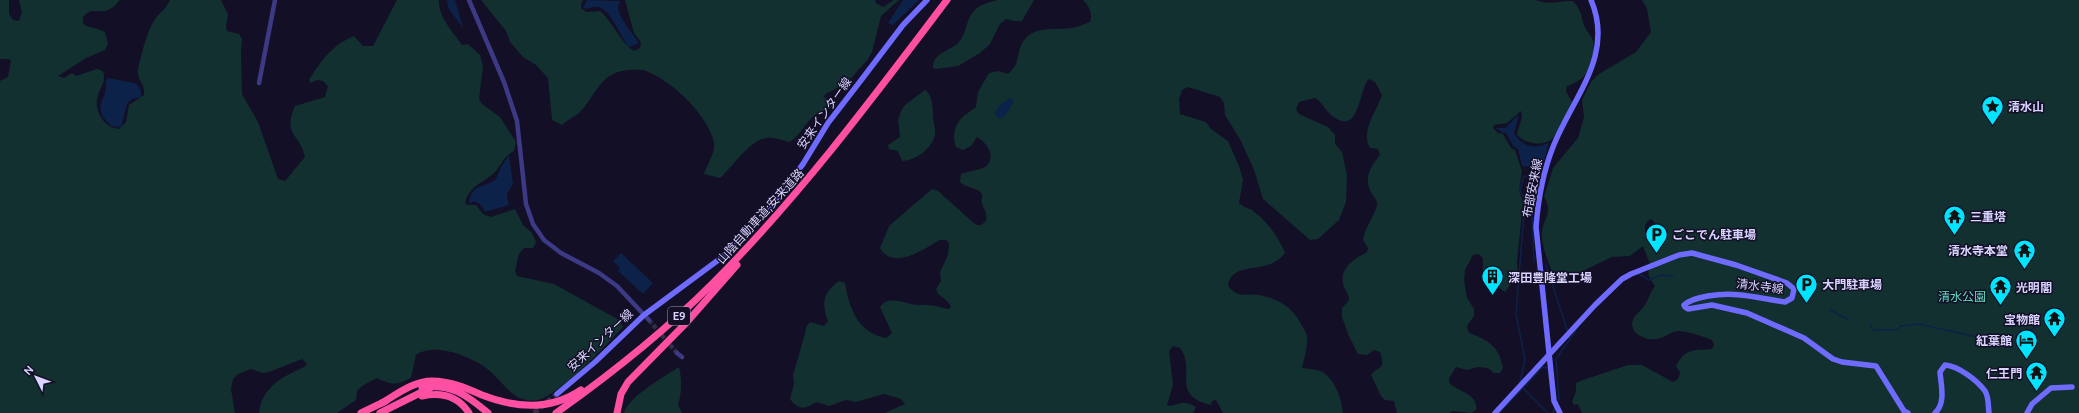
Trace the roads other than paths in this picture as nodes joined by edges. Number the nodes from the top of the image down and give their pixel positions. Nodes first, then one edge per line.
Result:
1 (275, 0) edge
2 (469, 0) edge
3 (927, 0) edge
4 (947, 0) edge
5 (1591, 0) edge
6 (259, 83) dead end
7 (788, 203) junction
8 (644, 315) junction
9 (649, 320) tunnel mouth
10 (677, 353) tunnel mouth
11 (1549, 356) junction
12 (682, 357) dead end
13 (598, 383) junction
14 (2072, 387) dead end
15 (557, 394) tunnel mouth
16 (382, 403) junction
17 (388, 409) junction
18 (360, 413) edge
19 (380, 413) edge
20 (468, 413) edge
21 (482, 413) edge
22 (488, 413) edge
23 (556, 413) edge
24 (617, 413) edge
25 (1495, 413) edge
26 (1560, 413) edge
27 (1908, 413) edge
28 (1935, 413) edge
29 (1989, 413) edge
30 (2027, 413) edge

1 - 6 street
2 - 8 street
3 - 8 main road, 安来インター線
4 - 7 highway, 山陰自動車道;安来道路 / E9
5 - 11 main road, 布部安来線
7 - 13 highway, 山陰自動車道;安来道路 / E9
7 - 24 highway
8 - 9 street
8 - 15 main road, 安来インター線
10 - 12 street
11 - 25 main road, 清水寺線
11 - 26 main road, 布部安来線
11 - 27 main road, 清水寺線
13 - 16 highway
13 - 23 highway, 山陰自動車道;安来道路 / E9
14 - 30 main road
16 - 18 highway
16 - 22 highway
17 - 19 highway
17 - 20 highway
17 - 21 highway
28 - 29 main road

